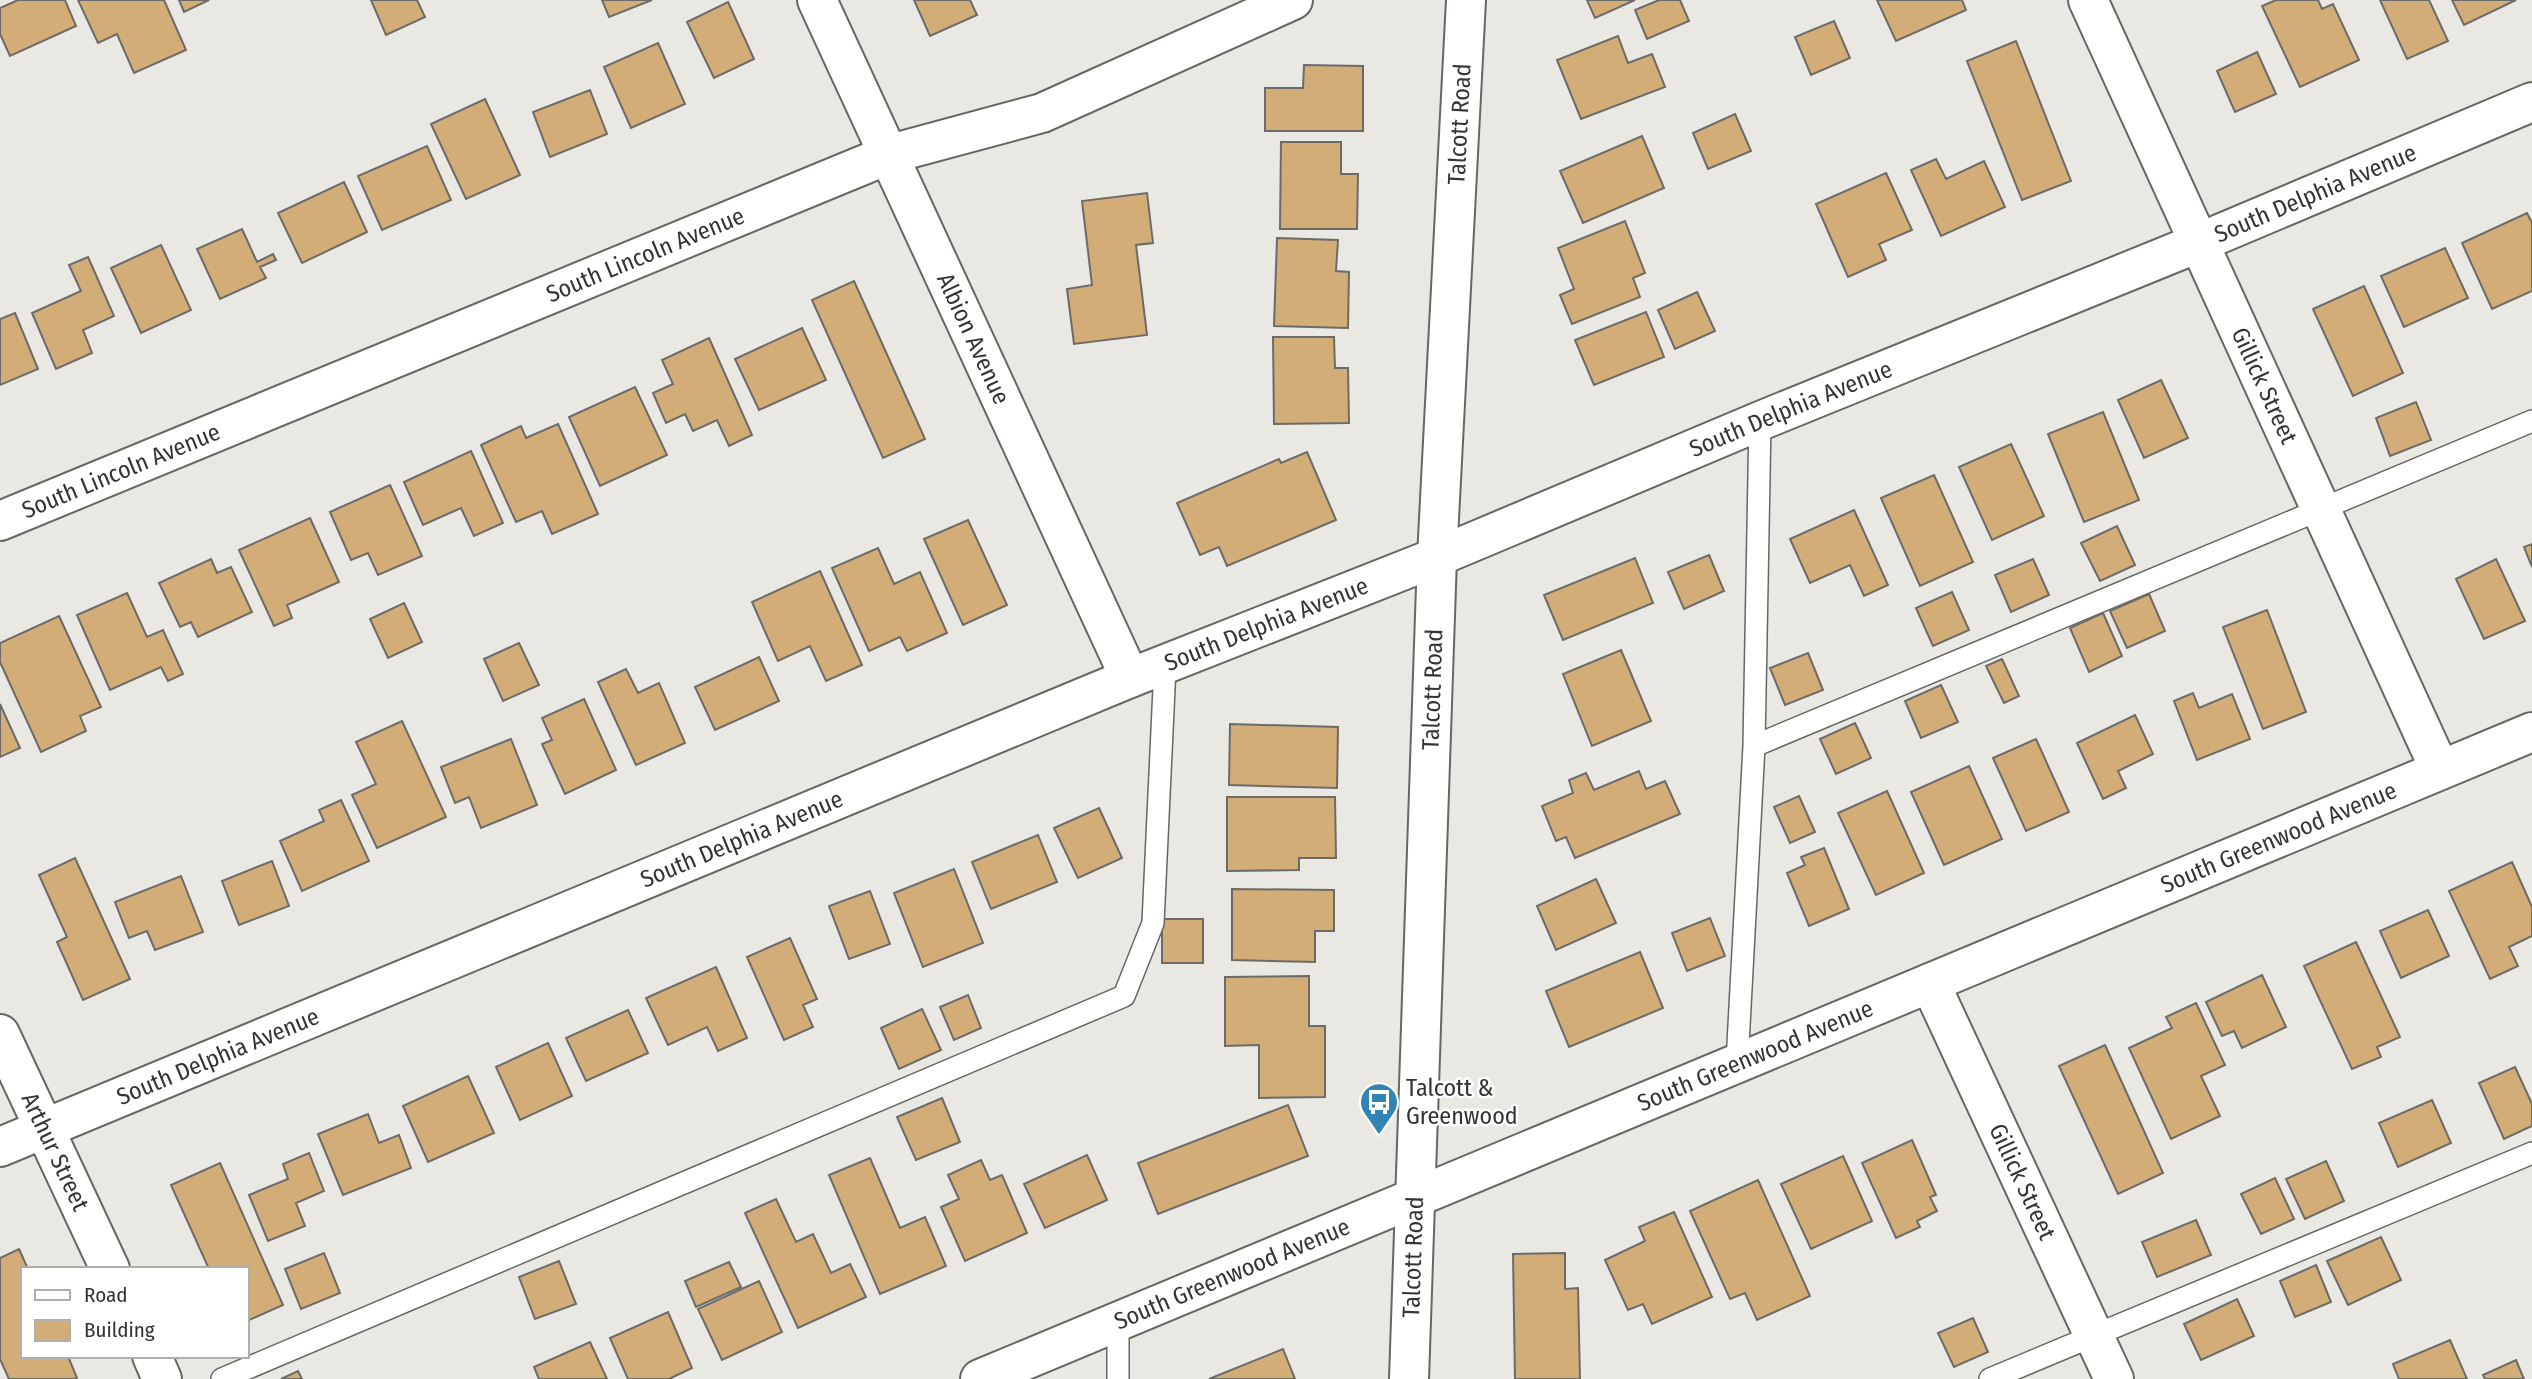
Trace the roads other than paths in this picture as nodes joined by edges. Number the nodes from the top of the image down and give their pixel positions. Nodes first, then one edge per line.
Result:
1 (817, 0) edge
2 (1293, 0) edge
3 (1466, 0) edge
4 (2088, 0) edge
5 (2532, 102) edge
6 (890, 154) junction
7 (2198, 243) junction
8 (1760, 421) junction
9 (2532, 421) edge
10 (2321, 510) junction
11 (0, 522) edge
12 (1437, 557) junction
13 (1148, 673) junction
14 (2532, 732) edge
15 (1754, 746) junction
16 (2440, 770) junction
17 (1930, 983) junction
18 (0, 1034) edge
19 (1737, 1063) junction
20 (44, 1128) junction
21 (0, 1147) edge
22 (2532, 1153) edge
23 (1416, 1197) junction
24 (109, 1267) edge
25 (1118, 1322) junction
26 (2094, 1337) junction
27 (153, 1358) edge
28 (162, 1379) edge
29 (222, 1379) edge
30 (980, 1379) edge
31 (1118, 1379) edge
32 (1409, 1379) edge
33 (1990, 1379) edge
34 (2114, 1379) edge

1 - 6 street, Albion Avenue
2 - 6 street, South Lincoln Avenue
3 - 12 street, Talcott Road
4 - 7 street, Gillick Street
5 - 7 street, South Delphia Avenue
6 - 11 street, South Lincoln Avenue
6 - 13 street, Albion Avenue
7 - 8 street, South Delphia Avenue
7 - 10 street, Gillick Street
8 - 12 street, South Delphia Avenue
8 - 15 lane
9 - 10 lane
10 - 15 lane
10 - 16 street, Gillick Street
12 - 13 street, South Delphia Avenue
12 - 23 street, Talcott Road
13 - 20 street, South Delphia Avenue
13 - 29 lane
14 - 16 street, South Greenwood Avenue
15 - 19 lane
16 - 17 street, South Greenwood Avenue
17 - 19 street, South Greenwood Avenue
17 - 26 street, Gillick Street
18 - 20 street, Arthur Street
19 - 23 street, South Greenwood Avenue
20 - 21 street, South Delphia Avenue
20 - 24 street, Arthur Street
22 - 26 lane
23 - 25 street, South Greenwood Avenue
23 - 32 street, Talcott Road
25 - 30 street, South Greenwood Avenue
25 - 31 lane
26 - 33 lane
26 - 34 street, Gillick Street
27 - 28 street

